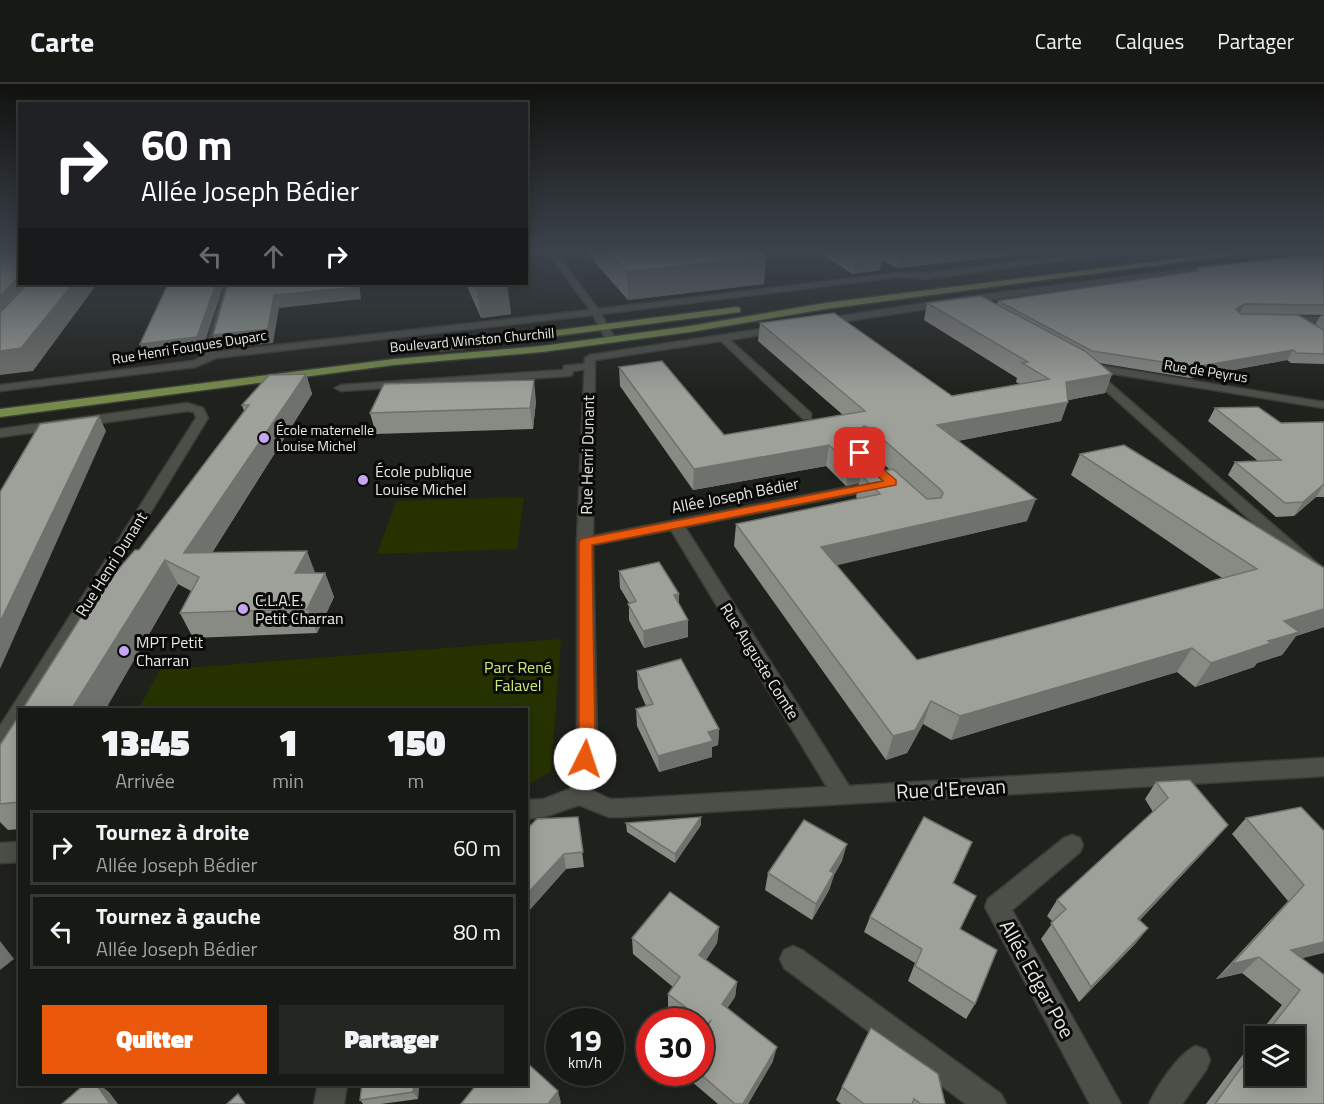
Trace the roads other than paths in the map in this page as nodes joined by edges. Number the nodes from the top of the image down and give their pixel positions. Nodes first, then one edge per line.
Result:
1 (229, 298) edge
2 (585, 298) edge
3 (714, 298) edge
4 (837, 298) edge
5 (891, 298) edge
6 (984, 298) edge
7 (965, 300) junction
8 (983, 310) edge
9 (596, 312) junction
10 (1273, 319) edge
11 (1296, 320) junction
12 (1324, 320) edge
13 (816, 323) edge
14 (604, 327) junction
15 (793, 327) edge
16 (1315, 332) edge
17 (723, 338) junction
18 (612, 340) junction
19 (214, 356) junction
20 (589, 374) junction
21 (0, 388) edge
22 (341, 388) dead end
23 (1308, 402) junction
24 (0, 404) edge
25 (1324, 405) edge
26 (0, 413) edge
27 (1324, 413) edge
28 (807, 416) dead end
29 (0, 433) edge
30 (876, 468) edge
31 (676, 525) junction
32 (585, 542) junction
33 (1324, 577) edge
34 (21, 708) edge
35 (18, 713) edge
36 (0, 742) edge
37 (1324, 766) edge
38 (580, 795) junction
39 (844, 796) junction
40 (528, 810) edge
41 (1072, 845) dead end
42 (18, 852) edge
43 (0, 853) edge
44 (793, 958) dead end
45 (1196, 1060) dead end
46 (333, 1086) edge
47 (329, 1104) edge
48 (991, 1104) edge
49 (1107, 1104) edge
50 (1164, 1104) edge

1 - 19 street
2 - 9 street
3 - 9 street, Rue Henri Fouques Duparc
4 - 14 main road, Boulevard Winston Churchill
5 - 18 main road, Boulevard Winston Churchill
6 - 7 street
7 - 8 street
7 - 13 street
9 - 14 street
9 - 19 street, Rue Henri Fouques Duparc
10 - 11 street
11 - 12 street
11 - 16 street
14 - 18 street
14 - 24 main road, Boulevard Winston Churchill
15 - 17 street
17 - 20 street
17 - 28 street
18 - 26 main road, Boulevard Winston Churchill
19 - 21 street, Rue Henri Fouques Duparc
20 - 22 street
20 - 32 street, Rue Henri Dunant
23 - 25 street, Rue de Peyrus
23 - 27 street
23 - 33 street, Rue de Peyrus
29 - 34 street, Rue Henri Dunant
30 - 31 street, Allée Joseph Bédier
31 - 32 street, Allée Joseph Bédier
31 - 39 street, Rue Auguste Comte
32 - 38 street, Rue Henri Dunant
35 - 36 street, Rue Henri Dunant
37 - 39 street, Rue d'Erevan
38 - 39 street, Rue d'Erevan
38 - 40 street
41 - 49 street, Allée Edgar Poe
42 - 43 street
44 - 48 street
45 - 50 street
46 - 47 street

